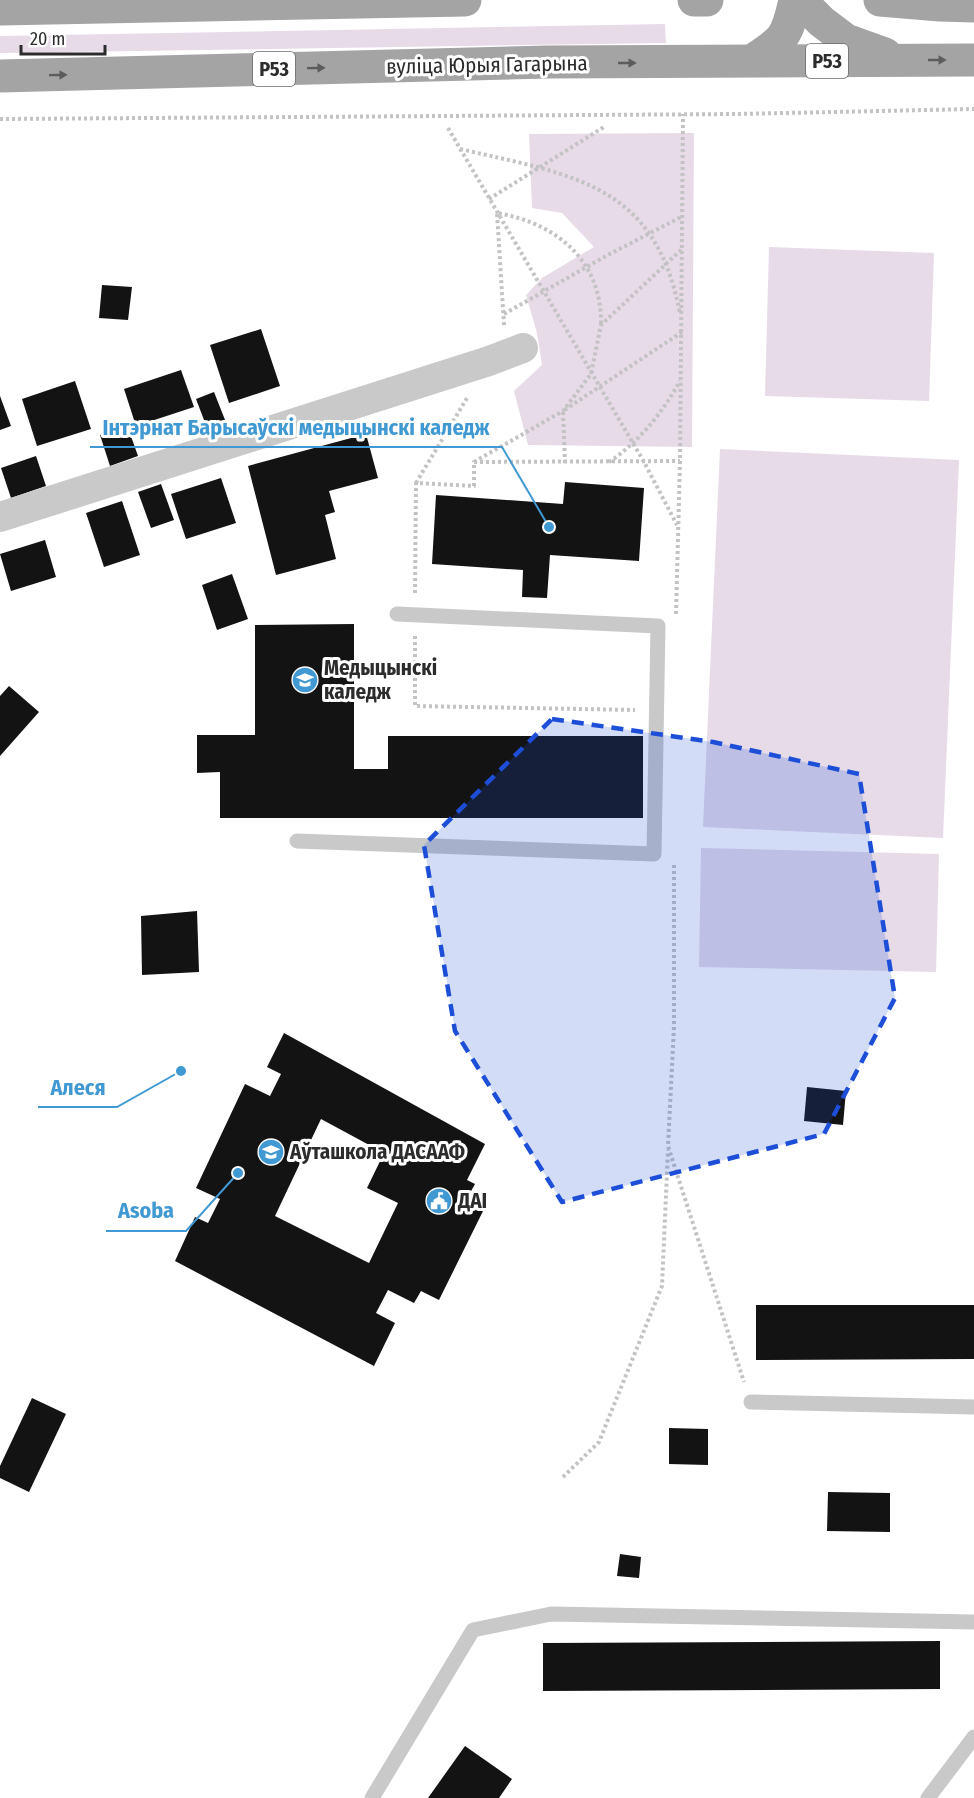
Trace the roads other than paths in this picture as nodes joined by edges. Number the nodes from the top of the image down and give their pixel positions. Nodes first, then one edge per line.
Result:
1 (465, 0) edge
2 (694, 0) edge
3 (707, 0) edge
4 (795, 0) edge
5 (800, 0) edge
6 (880, 0) edge
7 (974, 6) edge
8 (0, 9) edge
9 (753, 60) junction
10 (901, 60) junction
11 (974, 60) edge
12 (0, 76) edge
13 (505, 355) road end
14 (0, 517) edge
15 (397, 614) dead end
16 (297, 841) dead end
17 (751, 1402) road end
18 (974, 1407) edge
19 (974, 1622) edge
20 (974, 1737) edge
21 (372, 1798) edge
22 (928, 1798) edge

1 - 8 main road
2 - 3 main road
4 - 9 main road
5 - 10 main road
6 - 7 main road
9 - 10 main road, вуліца Юрыя Гагарына / Р53
12 -> 9 main road, вуліца Юрыя Гагарына / Р53
10 -> 11 main road, вуліца Юрыя Гагарына / Р53
13 - 14 street
15 - 16 lane
17 - 18 lane
19 - 21 lane
20 - 22 lane

